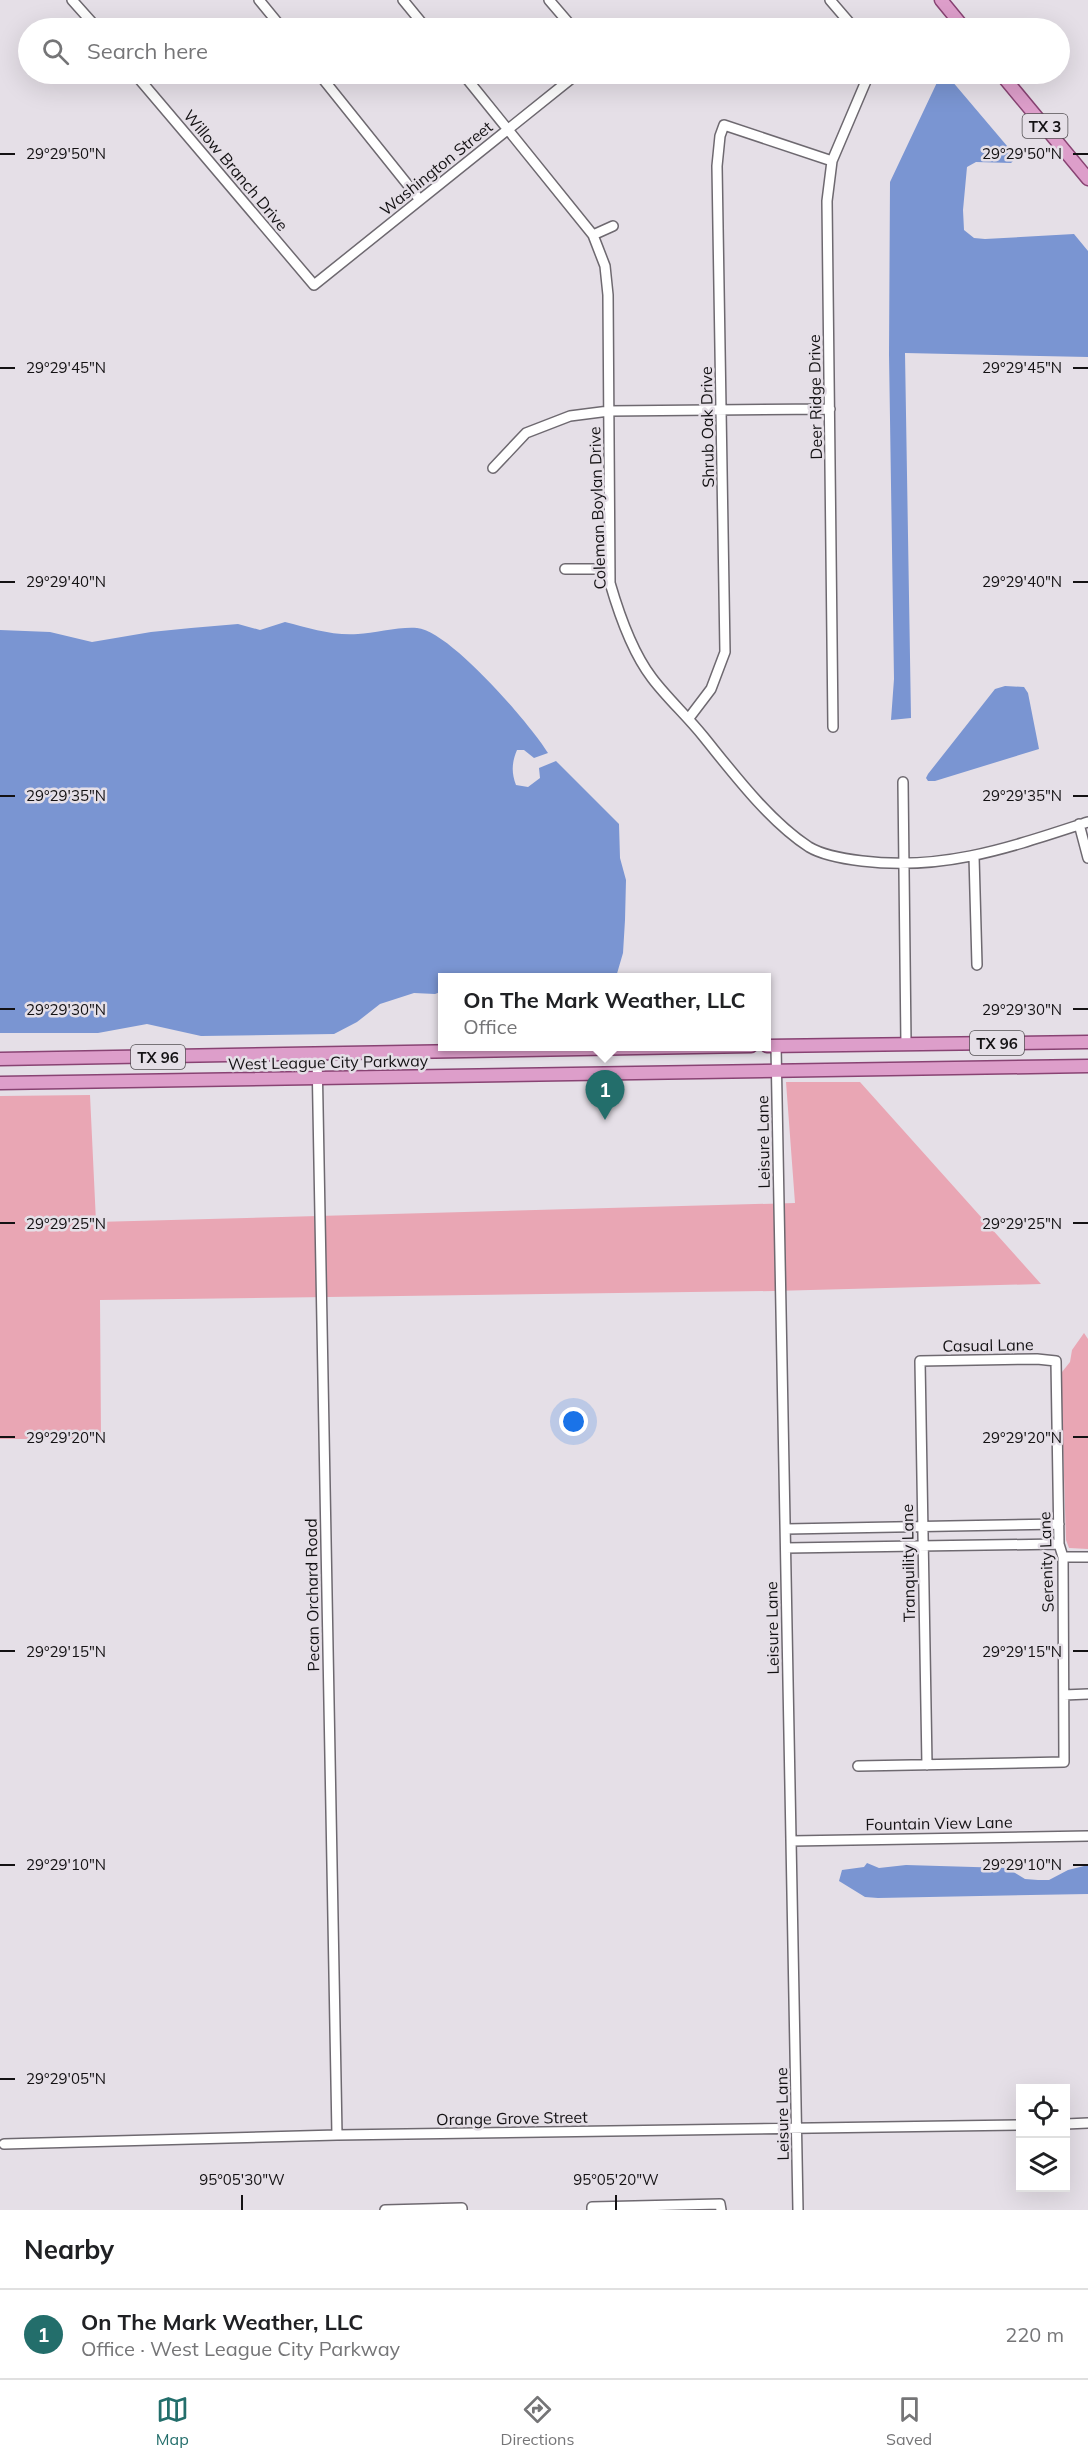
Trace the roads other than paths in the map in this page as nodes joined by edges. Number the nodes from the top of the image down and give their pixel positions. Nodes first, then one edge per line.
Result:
1 (72, 0) edge
2 (260, 0) edge
3 (403, 0) edge
4 (549, 0) edge
5 (830, 0) edge
6 (941, 0) edge
7 (88, 18) edge
8 (274, 18) edge
9 (418, 18) edge
10 (564, 18) edge
11 (845, 18) edge
12 (956, 18) edge
13 (143, 84) edge
14 (327, 84) edge
15 (470, 84) edge
16 (564, 84) edge
17 (865, 84) edge
18 (1010, 84) edge
19 (508, 129) junction
20 (832, 161) junction
21 (1088, 179) edge
22 (420, 200) junction
23 (613, 226) dead end
24 (593, 235) junction
25 (314, 285) joint
26 (830, 410) junction
27 (609, 411) junction
28 (721, 411) junction
29 (493, 468) dead end
30 (566, 569) dead end
31 (610, 569) junction
32 (689, 718) junction
33 (833, 727) dead end
34 (903, 782) dead end
35 (1084, 823) edge
36 (974, 856) junction
37 (1088, 858) edge
38 (904, 863) junction
39 (977, 965) dead end
40 (1088, 1042) edge
41 (906, 1044) junction
42 (771, 1046) edge
43 (503, 1051) edge
44 (317, 1054) junction
45 (0, 1059) edge
46 (1088, 1066) edge
47 (776, 1070) junction
48 (317, 1078) junction
49 (0, 1083) edge
50 (920, 1361) joint
51 (1056, 1361) joint
52 (1059, 1524) junction
53 (923, 1527) junction
54 (786, 1529) junction
55 (1059, 1544) junction
56 (923, 1545) junction
57 (786, 1548) junction
58 (1063, 1557) junction
59 (1088, 1557) edge
60 (1088, 1694) edge
61 (1064, 1695) junction
62 (927, 1765) junction
63 (858, 1766) dead end
64 (1088, 1836) edge
65 (791, 1841) junction
66 (1088, 2123) edge
67 (1070, 2124) edge
68 (1016, 2125) edge
69 (797, 2129) junction
70 (337, 2135) junction
71 (4, 2144) dead end
72 (721, 2207) edge
73 (462, 2209) edge
74 (385, 2210) edge
75 (592, 2210) edge
76 (798, 2210) edge

1 - 7 street
2 - 8 street
3 - 9 street
4 - 10 street
5 - 11 street
6 - 12 main road
13 - 25 street, Willow Branch Drive
14 - 22 street
15 - 19 street, Coleman Boylan Drive
16 - 19 street, Washington Street
17 - 20 street, Deer Ridge Drive
18 - 21 main road, TX 3
19 - 22 street, Washington Street
19 - 24 street, Coleman Boylan Drive
20 - 26 street, Deer Ridge Drive
20 - 28 street, Shrub Oak Drive
22 - 25 street, Washington Street
23 - 24 street
24 - 27 street, Coleman Boylan Drive
26 - 28 street
26 - 33 street, Deer Ridge Drive
27 - 28 street
27 - 29 street
27 - 31 street, Coleman Boylan Drive
28 - 32 street, Shrub Oak Drive
30 - 31 street
31 - 32 street, Coleman Boylan Drive
32 - 38 street, Coleman Boylan Drive
34 - 38 street
35 - 36 street, Coleman Boylan Drive
35 - 37 street
36 - 38 street, Coleman Boylan Drive
36 - 39 street
38 - 41 street
40 - 41 main road, TX 96
41 - 42 main road, TX 96
42 - 47 street, Leisure Lane
43 - 44 main road, West League City Parkway / TX 96
44 - 45 main road, West League City Parkway / TX 96
44 - 48 street, Pecan Orchard Road
46 - 47 main road, West League City Parkway / TX 96
47 - 48 main road, West League City Parkway / TX 96
47 - 54 street, Leisure Lane
48 - 49 main road, West League City Parkway / TX 96
48 - 70 street, Pecan Orchard Road
50 - 51 street, Casual Lane
50 - 53 street, Tranquility Lane
51 - 52 street, Serenity Lane
52 - 53 street
52 - 55 street, Serenity Lane
53 - 54 street
53 - 56 street, Tranquility Lane
54 - 57 street, Leisure Lane
55 - 56 street
55 - 58 street, Serenity Lane
56 - 57 street
56 - 62 street, Tranquility Lane
57 - 65 street, Leisure Lane
58 - 59 street
58 - 61 street, Serenity Lane
60 - 61 street
61 - 62 street, Serenity Lane
62 - 63 street
64 - 65 street, Fountain View Lane
65 - 69 street, Leisure Lane
66 - 67 street
68 - 69 street, Orange Grove Street
69 - 70 street, Orange Grove Street
69 - 76 street, Leisure Lane
70 - 71 street, Orange Grove Street
72 - 75 street
73 - 74 street

